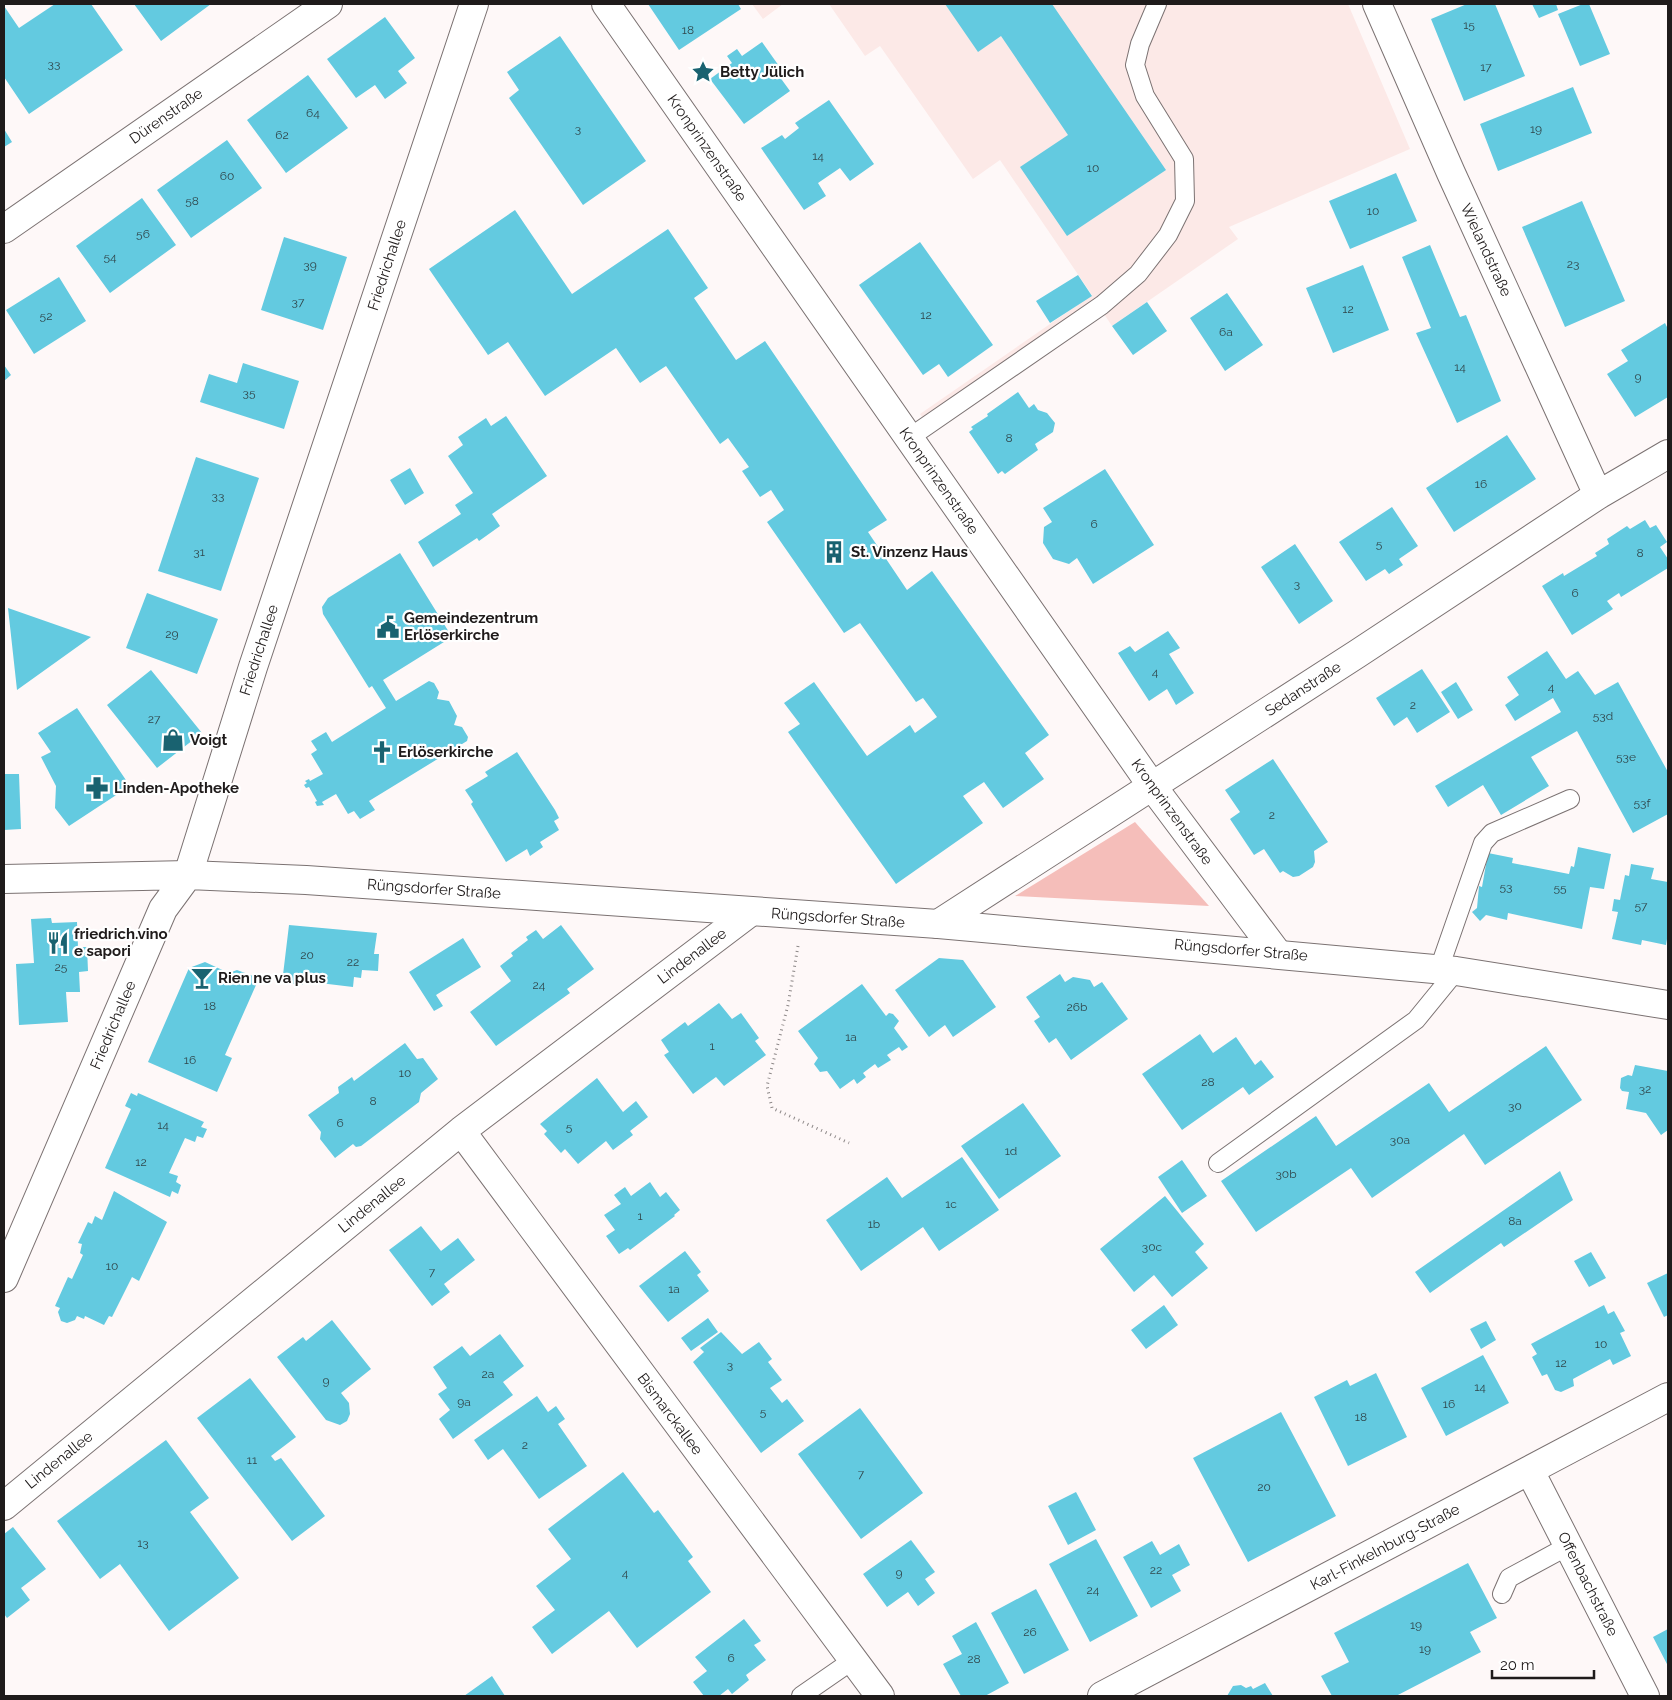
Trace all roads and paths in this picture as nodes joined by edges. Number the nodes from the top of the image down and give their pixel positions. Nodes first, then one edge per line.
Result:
1 (328, 4) edge
2 (474, 4) edge
3 (606, 4) edge
4 (1157, 4) edge
5 (1377, 4) edge
6 (4, 229) edge
7 (909, 438) junction
8 (1668, 454) edge
9 (1598, 495) junction
10 (1152, 786) junction
11 (1570, 799) dead end
12 (188, 875) junction
13 (4, 879) edge
14 (749, 913) junction
15 (803, 916) junction
16 (938, 924) junction
17 (1277, 953) junction
18 (1447, 970) junction
19 (1668, 1005) edge
20 (461, 1131) junction
21 (849, 1143) dead end
22 (1218, 1163) dead end
23 (4, 1278) edge
24 (1668, 1397) edge
25 (1530, 1471) junction
26 (4, 1506) edge
27 (1568, 1546) junction
28 (1502, 1594) dead end
29 (852, 1660) junction
30 (801, 1696) edge
31 (880, 1696) edge
32 (1102, 1696) edge
33 (1646, 1696) edge

1 - 6 street, Dürenstraße
2 - 12 street, Friedrichallee
3 - 7 street, Kronprinzenstraße
4 - 7 lane
5 - 9 street, Wielandstraße
7 - 10 street, Kronprinzenstraße
8 - 9 street, Sedanstraße
9 - 10 street, Sedanstraße
10 - 16 street, Sedanstraße
10 - 17 street, Kronprinzenstraße
11 - 18 lane
12 - 13 street, Rüngsdorfer Straße
12 - 14 street, Rüngsdorfer Straße
12 - 23 street, Friedrichallee
14 - 15 street, Rüngsdorfer Straße
14 - 20 street, Lindenallee
15 - 16 street, Rüngsdorfer Straße
15 - 21 path
16 - 17 street, Rüngsdorfer Straße
17 - 18 street, Rüngsdorfer Straße
18 - 19 street, Rüngsdorfer Straße
18 - 22 lane
20 - 26 street, Lindenallee
20 - 29 street, Bismarckallee
24 - 25 street, Karl-Finkelnburg-Straße
25 - 27 street, Offenbachstraße
25 - 32 street, Karl-Finkelnburg-Straße
27 - 28 lane
27 - 33 street, Offenbachstraße
29 - 30 lane
29 - 31 street, Bismarckallee

